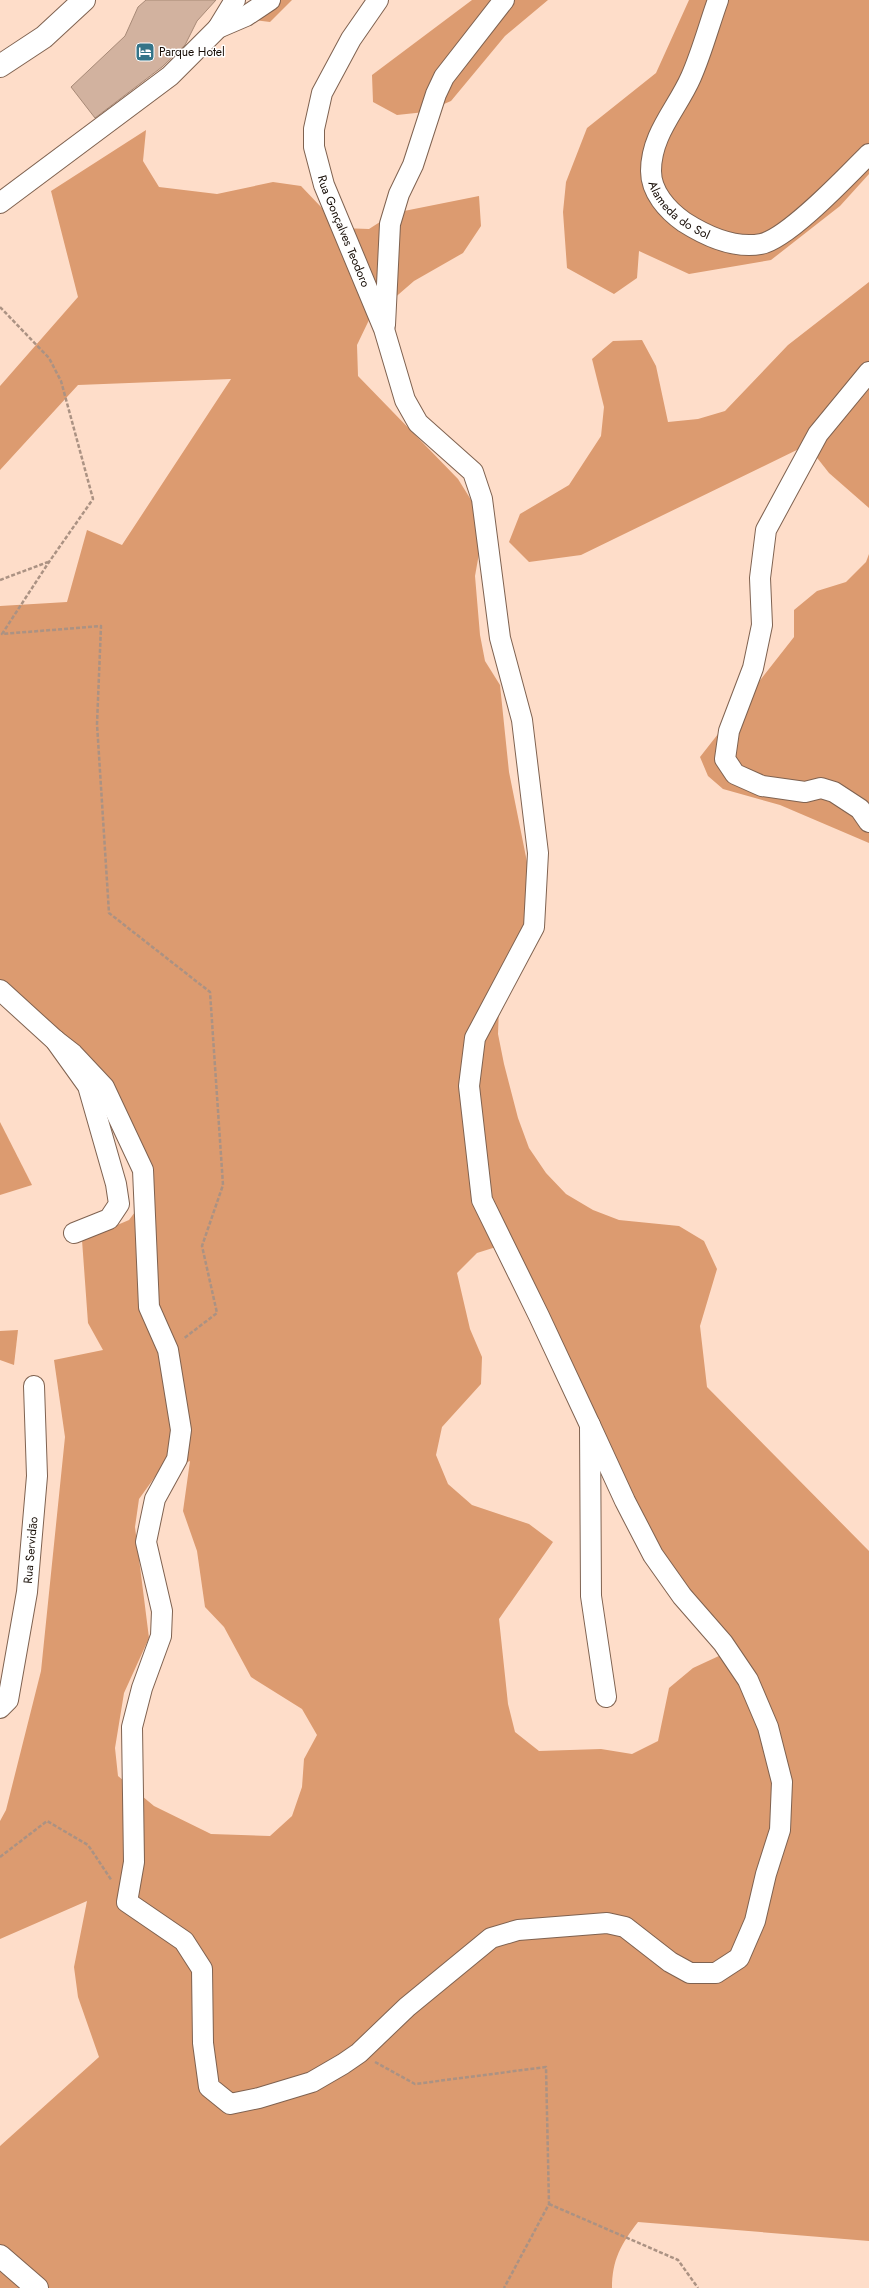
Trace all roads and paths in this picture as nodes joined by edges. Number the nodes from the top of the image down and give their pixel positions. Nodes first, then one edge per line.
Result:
1 (84, 0) edge
2 (235, 0) edge
3 (270, 0) edge
4 (378, 0) edge
5 (504, 0) edge
6 (718, 0) edge
7 (218, 28) junction
8 (0, 66) edge
9 (869, 154) edge
10 (0, 203) edge
11 (0, 306) edge
12 (384, 330) junction
13 (869, 372) edge
14 (49, 562) junction
15 (0, 580) edge
16 (869, 822) edge
17 (0, 990) edge
18 (55, 1040) junction
19 (74, 1233) dead end
20 (168, 1350) junction
21 (34, 1386) dead end
22 (590, 1426) junction
23 (606, 1697) dead end
24 (0, 1708) edge
25 (0, 1857) edge
26 (127, 1902) junction
27 (359, 2053) junction
28 (549, 2204) junction
29 (0, 2256) edge
30 (37, 2288) edge
31 (504, 2288) edge
32 (698, 2288) edge

1 - 8 street
2 - 7 street
3 - 7 street
4 - 12 street, Rua Gonçalves Teodoro
5 - 12 street
6 - 9 street, Alameda do Sol
7 - 10 street
11 - 14 path
12 - 22 street
13 - 16 street
14 - 15 path
14 - 20 path
17 - 18 street
18 - 19 street
18 - 20 street
20 - 26 street
21 - 24 street, Rua Servidão
22 - 23 street
22 - 27 street
25 - 26 path
26 - 27 street
27 - 28 path
28 - 31 path
28 - 32 path
29 - 30 street

